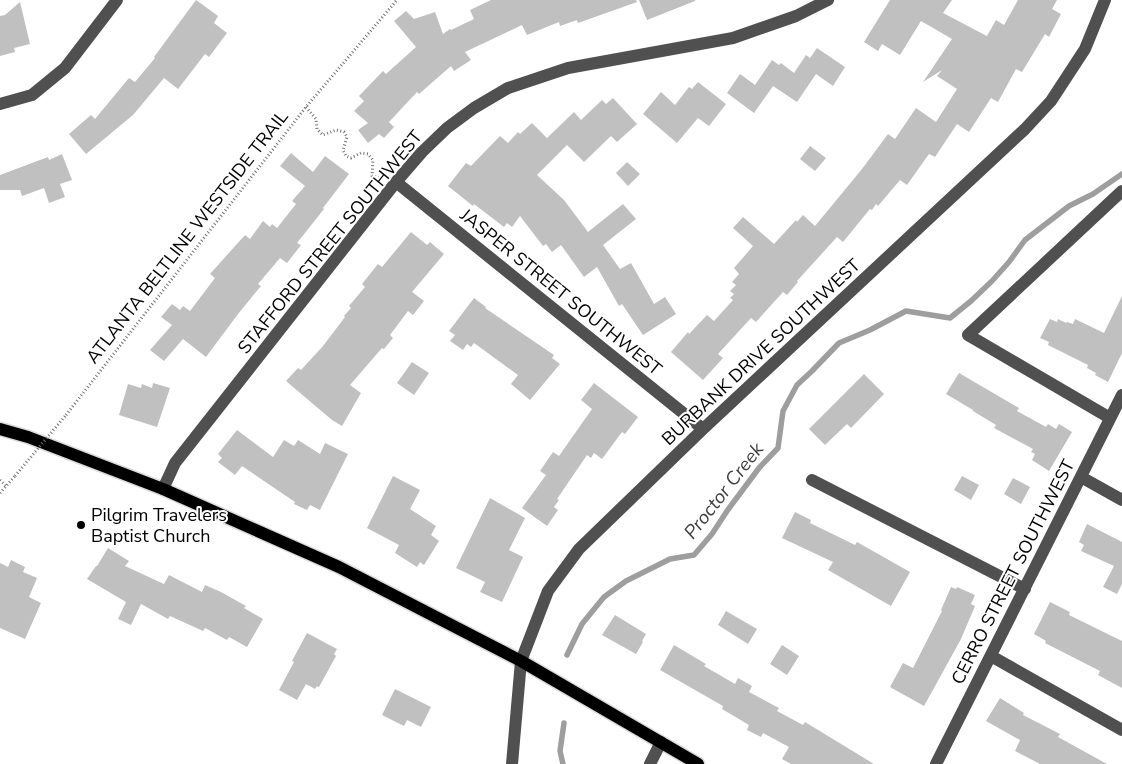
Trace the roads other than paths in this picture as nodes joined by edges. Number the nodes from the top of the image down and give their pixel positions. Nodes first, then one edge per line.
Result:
1 (117, 0) edge
2 (828, 0) edge
3 (1104, 0) edge
4 (0, 104) edge
5 (396, 182) junction
6 (1122, 191) edge
7 (1122, 395) edge
8 (1110, 418) junction
9 (703, 429) junction
10 (0, 430) edge
11 (1081, 477) junction
12 (812, 480) dead end
13 (163, 490) junction
14 (1122, 500) edge
15 (1025, 589) junction
16 (991, 656) junction
17 (521, 661) junction
18 (1122, 730) edge
19 (661, 742) junction
20 (512, 764) edge
21 (650, 764) edge
22 (698, 764) edge
23 (936, 764) edge

1 - 4 street
2 - 5 street, STAFFORD STREET SOUTHWEST
3 - 9 street, BURBANK DRIVE SOUTHWEST
5 - 9 street, JASPER STREET SOUTHWEST
5 - 13 street, STAFFORD STREET SOUTHWEST
6 - 8 street
7 - 8 street, CERRO STREET SOUTHWEST
8 - 11 street, CERRO STREET SOUTHWEST
9 - 17 street, BURBANK DRIVE SOUTHWEST
10 - 13 main road
11 - 14 street
11 - 15 street, CERRO STREET SOUTHWEST
12 - 15 street
13 - 17 main road
15 - 16 street, CERRO STREET SOUTHWEST
16 - 18 street
16 - 23 street, CERRO STREET SOUTHWEST
17 - 19 main road
17 - 20 street, BURBANK DRIVE SOUTHWEST
19 - 21 street
19 - 22 main road

